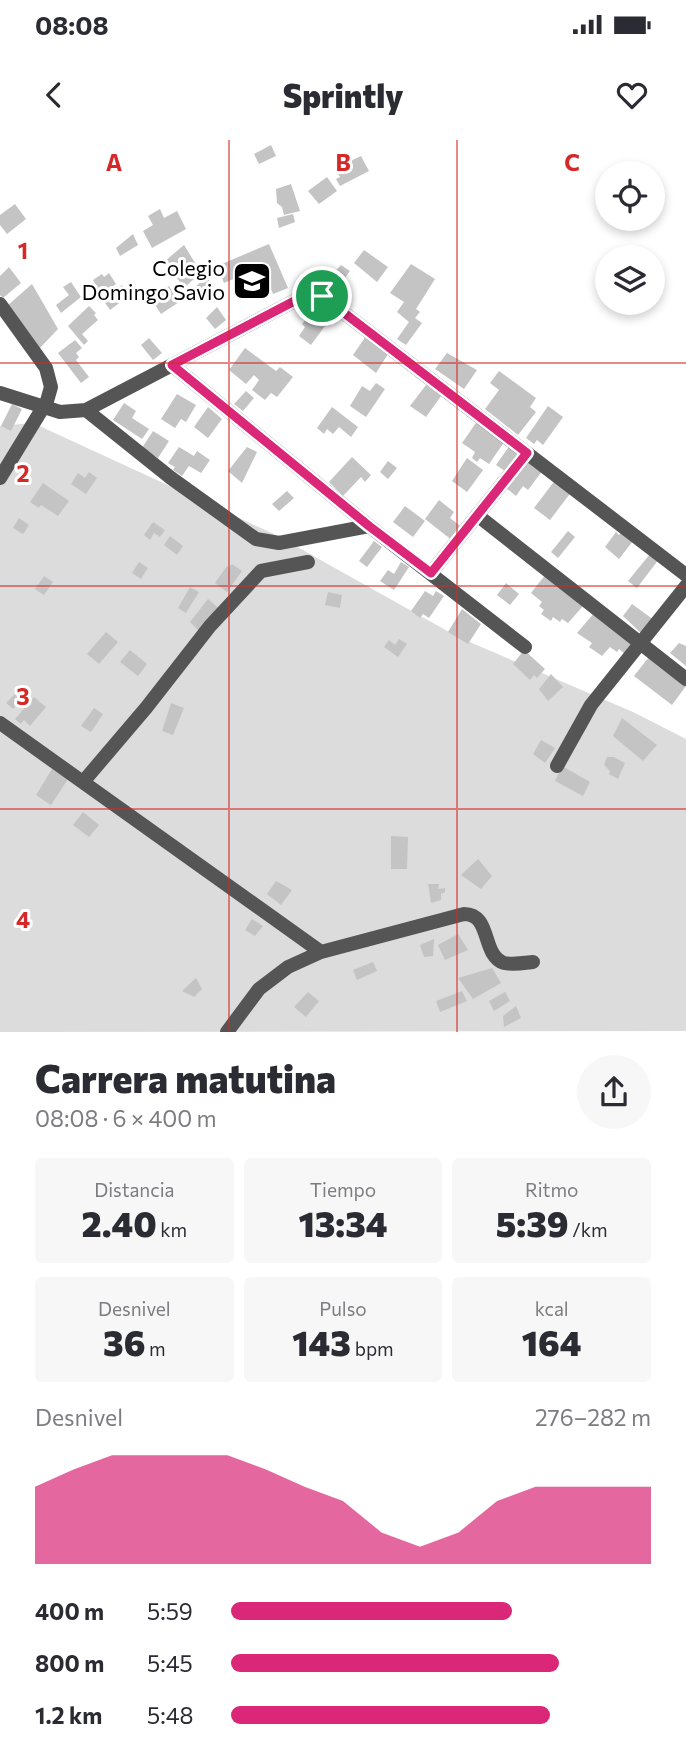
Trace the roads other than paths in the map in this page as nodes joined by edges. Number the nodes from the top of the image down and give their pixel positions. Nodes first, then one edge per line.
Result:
1 (0, 304) edge
2 (172, 365) junction
3 (0, 393) edge
4 (43, 407) junction
5 (86, 410) junction
6 (527, 453) junction
7 (0, 478) edge
8 (477, 515) junction
9 (369, 526) junction
10 (308, 562) dead end
11 (431, 573) junction
12 (686, 575) edge
13 (686, 586) edge
14 (640, 644) junction
15 (525, 647) dead end
16 (686, 679) edge
17 (0, 723) edge
18 (557, 766) dead end
19 (83, 782) junction
20 (321, 952) junction
21 (533, 962) dead end
22 (228, 1031) edge

1 - 4 street
2 - 5 street
2 - 6 street
2 - 9 street
3 - 4 street
4 - 5 street
4 - 7 street
5 - 9 street
6 - 8 street
6 - 12 street
8 - 11 street
8 - 14 street
9 - 11 street
10 - 19 street
11 - 15 street
13 - 14 street
14 - 16 street
14 - 18 street
17 - 19 street
19 - 20 street
20 - 21 street
20 - 22 street

